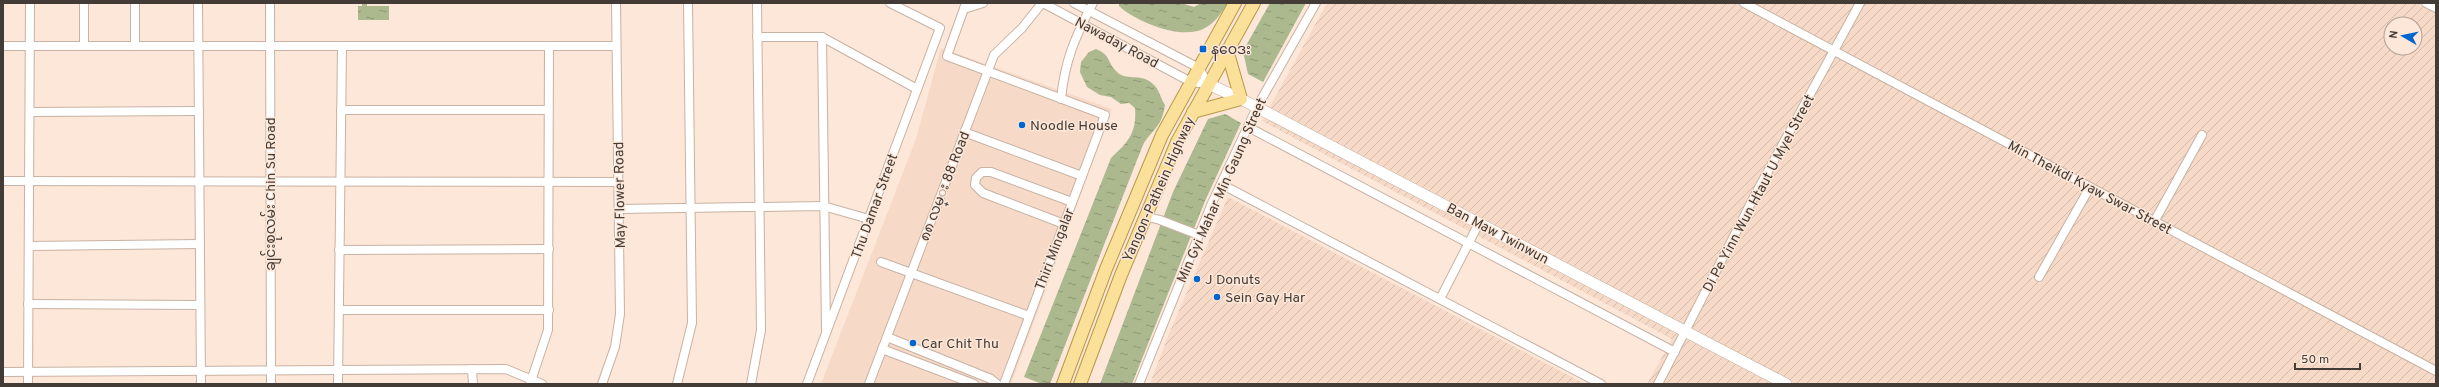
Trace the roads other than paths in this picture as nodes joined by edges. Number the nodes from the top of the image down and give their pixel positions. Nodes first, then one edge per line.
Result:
1 (30, 3) edge
2 (84, 3) edge
3 (135, 3) edge
4 (198, 3) edge
5 (270, 3) edge
6 (616, 3) edge
7 (688, 3) edge
8 (757, 3) edge
9 (890, 3) edge
10 (983, 3) edge
11 (1042, 3) edge
12 (1074, 3) edge
13 (1093, 3) edge
14 (1235, 3) edge
15 (1254, 3) edge
16 (1316, 3) edge
17 (1744, 3) edge
18 (1860, 3) edge
19 (2426, 3) edge
20 (965, 6) edge
21 (2436, 8) edge
22 (1089, 11) junction
23 (1082, 24) junction
24 (757, 37) junction
25 (822, 37) junction
26 (3, 46) edge
27 (30, 46) junction
28 (84, 46) junction
29 (135, 46) junction
30 (198, 46) junction
31 (270, 46) junction
32 (342, 46) junction
33 (549, 46) junction
34 (616, 46) junction
35 (1227, 50) junction
36 (1834, 50) junction
37 (1199, 68) junction
38 (987, 72) junction
39 (1191, 82) junction
40 (1208, 84) junction
41 (918, 89) junction
42 (1061, 99) junction
43 (1241, 99) junction
44 (1257, 107) junction
45 (341, 110) junction
46 (548, 110) junction
47 (199, 111) junction
48 (30, 112) junction
49 (1192, 112) junction
50 (1248, 127) junction
51 (964, 132) junction
52 (2202, 135) dead end
53 (1082, 176) junction
54 (3, 181) edge
55 (199, 181) junction
56 (29, 182) junction
57 (270, 182) junction
58 (340, 182) junction
59 (548, 182) junction
60 (618, 182) junction
61 (1221, 184) junction
62 (2090, 188) junction
63 (1072, 202) junction
64 (823, 206) junction
65 (759, 208) junction
66 (619, 209) junction
67 (691, 209) junction
68 (1144, 216) junction
69 (869, 219) junction
70 (2154, 222) junction
71 (1479, 223) junction
72 (1064, 224) junction
73 (1197, 234) junction
74 (200, 244) junction
75 (1469, 244) junction
76 (29, 246) junction
77 (549, 249) junction
78 (340, 250) junction
79 (881, 262) dead end
80 (911, 273) junction
81 (2039, 277) dead end
82 (1440, 299) junction
83 (28, 304) junction
84 (200, 305) junction
85 (339, 310) junction
86 (549, 310) junction
87 (1029, 316) junction
88 (1686, 331) junction
89 (826, 334) junction
90 (887, 337) junction
91 (882, 349) junction
92 (1675, 352) junction
93 (942, 359) junction
94 (472, 369) junction
95 (938, 370) junction
96 (338, 371) junction
97 (2436, 371) edge
98 (3, 372) edge
99 (28, 372) junction
100 (200, 372) junction
101 (271, 372) junction
102 (530, 382) edge
103 (28, 384) edge
104 (201, 384) edge
105 (271, 384) edge
106 (338, 384) edge
107 (473, 384) edge
108 (542, 384) edge
109 (602, 384) edge
110 (678, 384) edge
111 (751, 384) edge
112 (807, 384) edge
113 (869, 384) edge
114 (974, 384) edge
115 (997, 384) edge
116 (1004, 384) edge
117 (1063, 384) edge
118 (1080, 384) edge
119 (1139, 384) edge
120 (1601, 384) edge
121 (1658, 384) edge
122 (1786, 384) edge

1 - 27 street
2 - 28 street
3 - 29 street
4 - 30 street
5 - 31 street, ချင်းစုလမ်း Chin Su Road
6 - 34 street, May Flower Road
7 - 67 street
8 - 24 street
9 - 41 street, Thu Damar Street
10 - 20 street
11 - 23 street, Nawaday Road
11 - 38 street, ၈၈ လမ္း 88 Road
12 - 22 street, Nawaday Road
13 - 22 street
14 - 37 main road, Yangon-Pathein Highway
15 - 35 main road, Yangon-Pathein Highway
16 - 44 street, Min Gyi Mahar Min Gaung Street
17 - 36 street, Min Theikdi Kyaw Swar Street
18 - 36 street, Di Pe Yinn Wun Htaut U Myel Street
19 - 21 street
20 - 38 street
22 - 23 street
22 - 37 street, Nawaday Road
23 - 39 street, Nawaday Road
23 - 42 street
24 - 25 street
24 - 65 street
25 - 41 street
25 - 64 street
26 - 27 street
27 - 28 street
27 - 48 street
28 - 29 street
29 - 30 street
30 - 31 street
30 - 47 street
31 - 32 street
31 - 57 street, ချင်းစုလမ်း Chin Su Road
32 - 33 street
32 - 45 street
33 - 34 street
33 - 46 street
34 - 60 street, May Flower Road
35 - 40 main road, Yangon-Pathein Highway
35 - 43 main road
36 - 62 street, Min Theikdi Kyaw Swar Street
36 - 88 street, Di Pe Yinn Wun Htaut U Myel Street
37 - 39 main road, Yangon-Pathein Highway
37 - 40 street
38 - 42 street
38 - 51 street, ၈၈ လမ္း 88 Road
39 - 40 street
39 - 117 main road, Yangon-Pathein Highway
40 - 43 street, Ban Maw Twinwun
40 - 49 main road, Yangon-Pathein Highway
41 - 69 street, Thu Damar Street
42 - 53 street, Thiri Mingalar
43 - 44 street, Ban Maw Twinwun
43 - 49 main road
44 - 50 street, Min Gyi Mahar Min Gaung Street
44 - 71 street, Ban Maw Twinwun
45 - 46 street
45 - 58 street
46 - 59 street
47 - 48 street
47 - 55 street
48 - 56 street
49 - 68 main road, Yangon-Pathein Highway
50 - 61 street, Min Gyi Mahar Min Gaung Street
50 - 75 street
51 - 53 street
51 - 80 street, ၈၈ လမ္း 88 Road
52 - 70 street
53 - 63 street, Thiri Mingalar
54 - 56 street
55 - 56 street
55 - 57 street
55 - 74 street
56 - 76 street
57 - 58 street
57 - 101 street, ချင်းစုလမ်း Chin Su Road
58 - 59 street
58 - 78 street
59 - 60 street
59 - 77 street
60 - 66 street, May Flower Road
61 - 73 street, Min Gyi Mahar Min Gaung Street
61 - 82 street
62 - 70 street, Min Theikdi Kyaw Swar Street
62 - 81 street
63 - 72 street, Thiri Mingalar
63 - 72 street
64 - 65 street
64 - 69 street
64 - 89 street
65 - 67 street
65 - 111 street
66 - 67 street
66 - 109 street, May Flower Road
67 - 110 street
68 - 73 street
68 - 118 main road, Yangon-Pathein Highway
69 - 89 street, Thu Damar Street
70 - 97 street, Min Theikdi Kyaw Swar Street
71 - 75 street
71 - 88 street, Ban Maw Twinwun
72 - 87 street, Thiri Mingalar
73 - 119 street, Min Gyi Mahar Min Gaung Street
74 - 76 street
74 - 84 street
75 - 82 street
75 - 92 street
76 - 83 street
77 - 78 street
77 - 86 street
78 - 85 street
79 - 80 street
80 - 87 street
80 - 90 street, ၈၈ လမ္း 88 Road
82 - 120 street
83 - 84 street
83 - 99 street
84 - 100 street
85 - 86 street
85 - 96 street
86 - 102 street
87 - 116 street, Thiri Mingalar
88 - 92 street, Di Pe Yinn Wun Htaut U Myel Street
88 - 122 street, Ban Maw Twinwun
89 - 112 street, Thu Damar Street
90 - 91 street, ၈၈ လမ္း 88 Road
90 - 93 street
91 - 95 street
91 - 113 street, ၈၈ လမ္း 88 Road
92 - 121 street, Di Pe Yinn Wun Htaut U Myel Street
93 - 95 street
93 - 115 street
94 - 96 street
94 - 102 street
94 - 107 street
95 - 114 street
96 - 101 street
96 - 106 street
98 - 99 street
99 - 100 street
99 - 103 street
100 - 101 street
100 - 104 street
101 - 105 street, ချင်းစုလမ်း Chin Su Road
102 - 108 street

